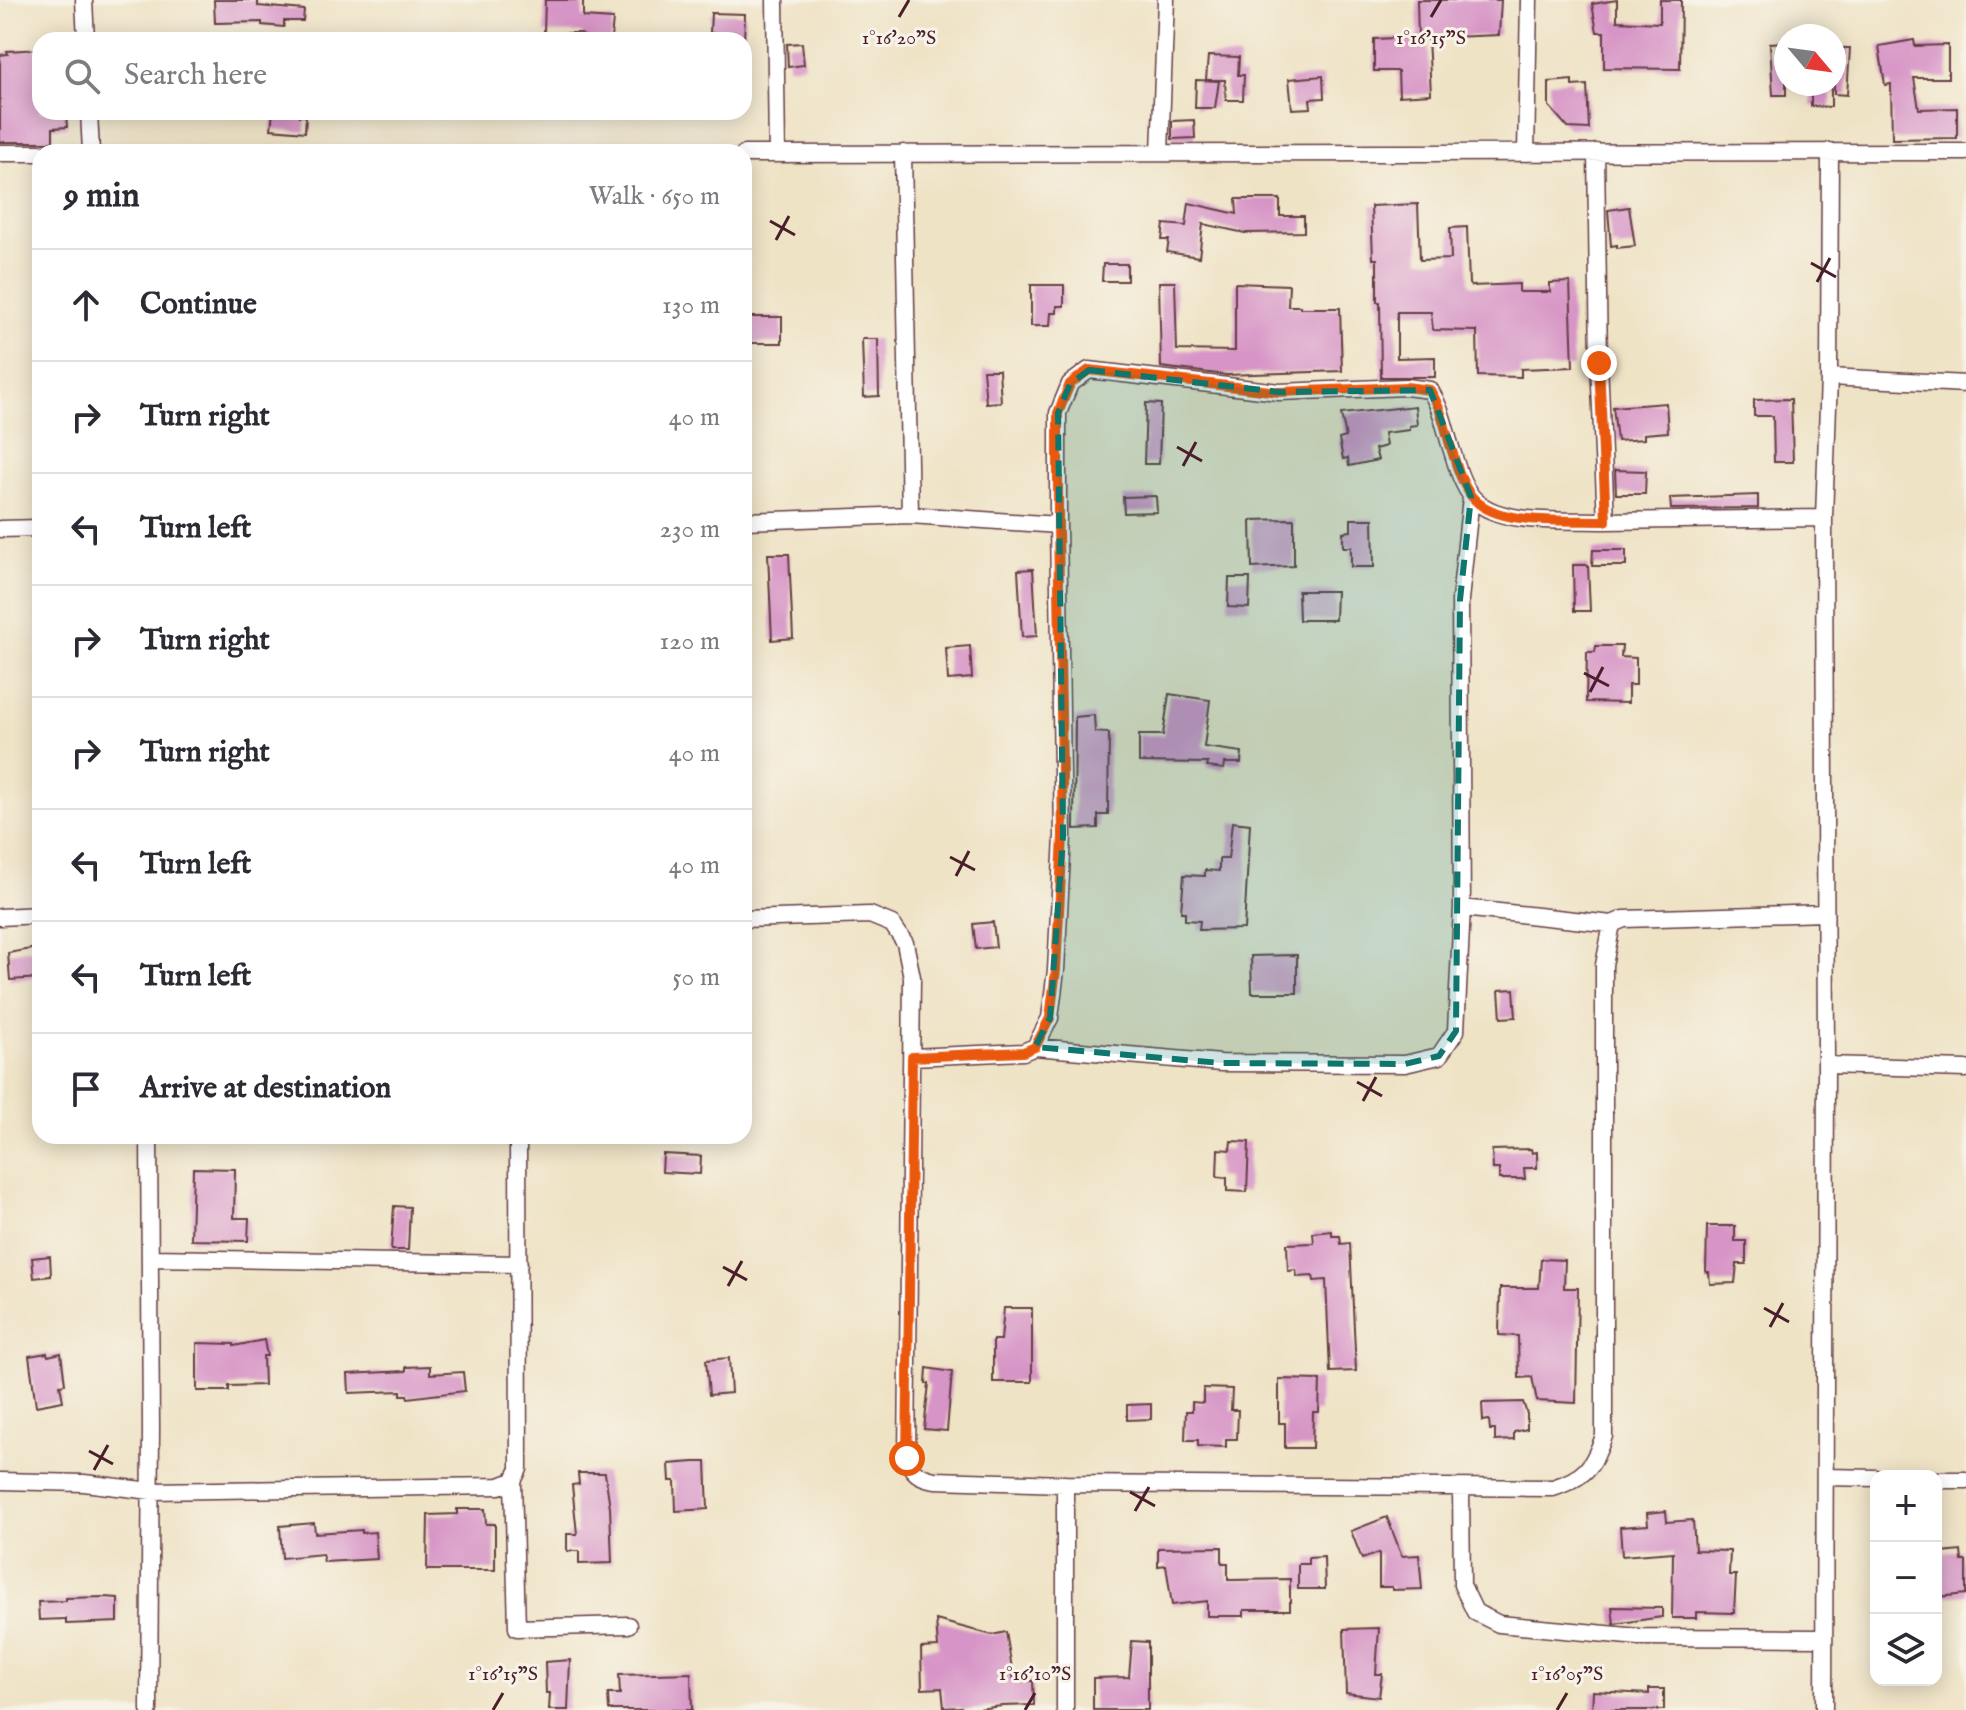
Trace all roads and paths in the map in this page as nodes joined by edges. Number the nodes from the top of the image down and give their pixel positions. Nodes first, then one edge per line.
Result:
1 (84, 0) edge
2 (775, 0) edge
3 (1166, 0) edge
4 (1529, 0) edge
5 (86, 32) edge
6 (89, 120) edge
7 (91, 144) edge
8 (1830, 151) junction
9 (1160, 152) junction
10 (1596, 152) junction
11 (1966, 152) edge
12 (0, 153) edge
13 (32, 153) edge
14 (903, 153) junction
15 (1526, 153) junction
16 (752, 154) edge
17 (777, 154) junction
18 (1829, 377) junction
19 (1966, 384) edge
20 (1471, 497) junction
21 (910, 515) junction
22 (1824, 518) junction
23 (752, 521) edge
24 (1606, 521) junction
25 (1058, 525) junction
26 (32, 528) edge
27 (0, 529) edge
28 (1462, 908) junction
29 (1825, 913) junction
30 (32, 915) edge
31 (0, 917) edge
32 (752, 919) edge
33 (1612, 924) junction
34 (1035, 1047) junction
35 (912, 1057) junction
36 (1826, 1065) junction
37 (1966, 1069) edge
38 (149, 1144) edge
39 (518, 1144) edge
40 (150, 1258) junction
41 (519, 1264) junction
42 (1826, 1477) junction
43 (1870, 1478) edge
44 (1942, 1480) edge
45 (1966, 1480) edge
46 (0, 1481) edge
47 (513, 1481) junction
48 (1065, 1484) junction
49 (1461, 1489) junction
50 (151, 1491) junction
51 (628, 1625) dead end
52 (1823, 1638) junction
53 (149, 1710) edge
54 (1065, 1710) edge
55 (1824, 1710) edge

1 - 5 street
2 - 17 street
3 - 9 street
4 - 15 street
6 - 7 street
8 - 10 street
8 - 11 street
8 - 18 street
9 - 14 street
9 - 15 street
10 - 15 street
10 - 24 street
12 - 13 street
14 - 17 street
14 - 21 street
16 - 17 street
18 - 19 street
18 - 22 street
20 - 24 street
20 - 25 street
20 - 28 street
21 - 23 street
21 - 25 street
22 - 24 street
22 - 29 street
25 - 34 street
26 - 27 street
28 - 33 street
28 - 34 street
29 - 33 street
29 - 36 street
30 - 31 street
32 - 35 street
33 - 49 street
34 - 35 street
35 - 48 street
36 - 37 street
36 - 42 street
38 - 40 street
39 - 41 street
40 - 41 street
40 - 50 street
41 - 47 street
42 - 43 street
42 - 52 street
44 - 45 street
46 - 50 street
47 - 50 street
47 - 51 street
48 - 49 street
48 - 54 street
49 - 52 street
50 - 53 street
52 - 55 street

